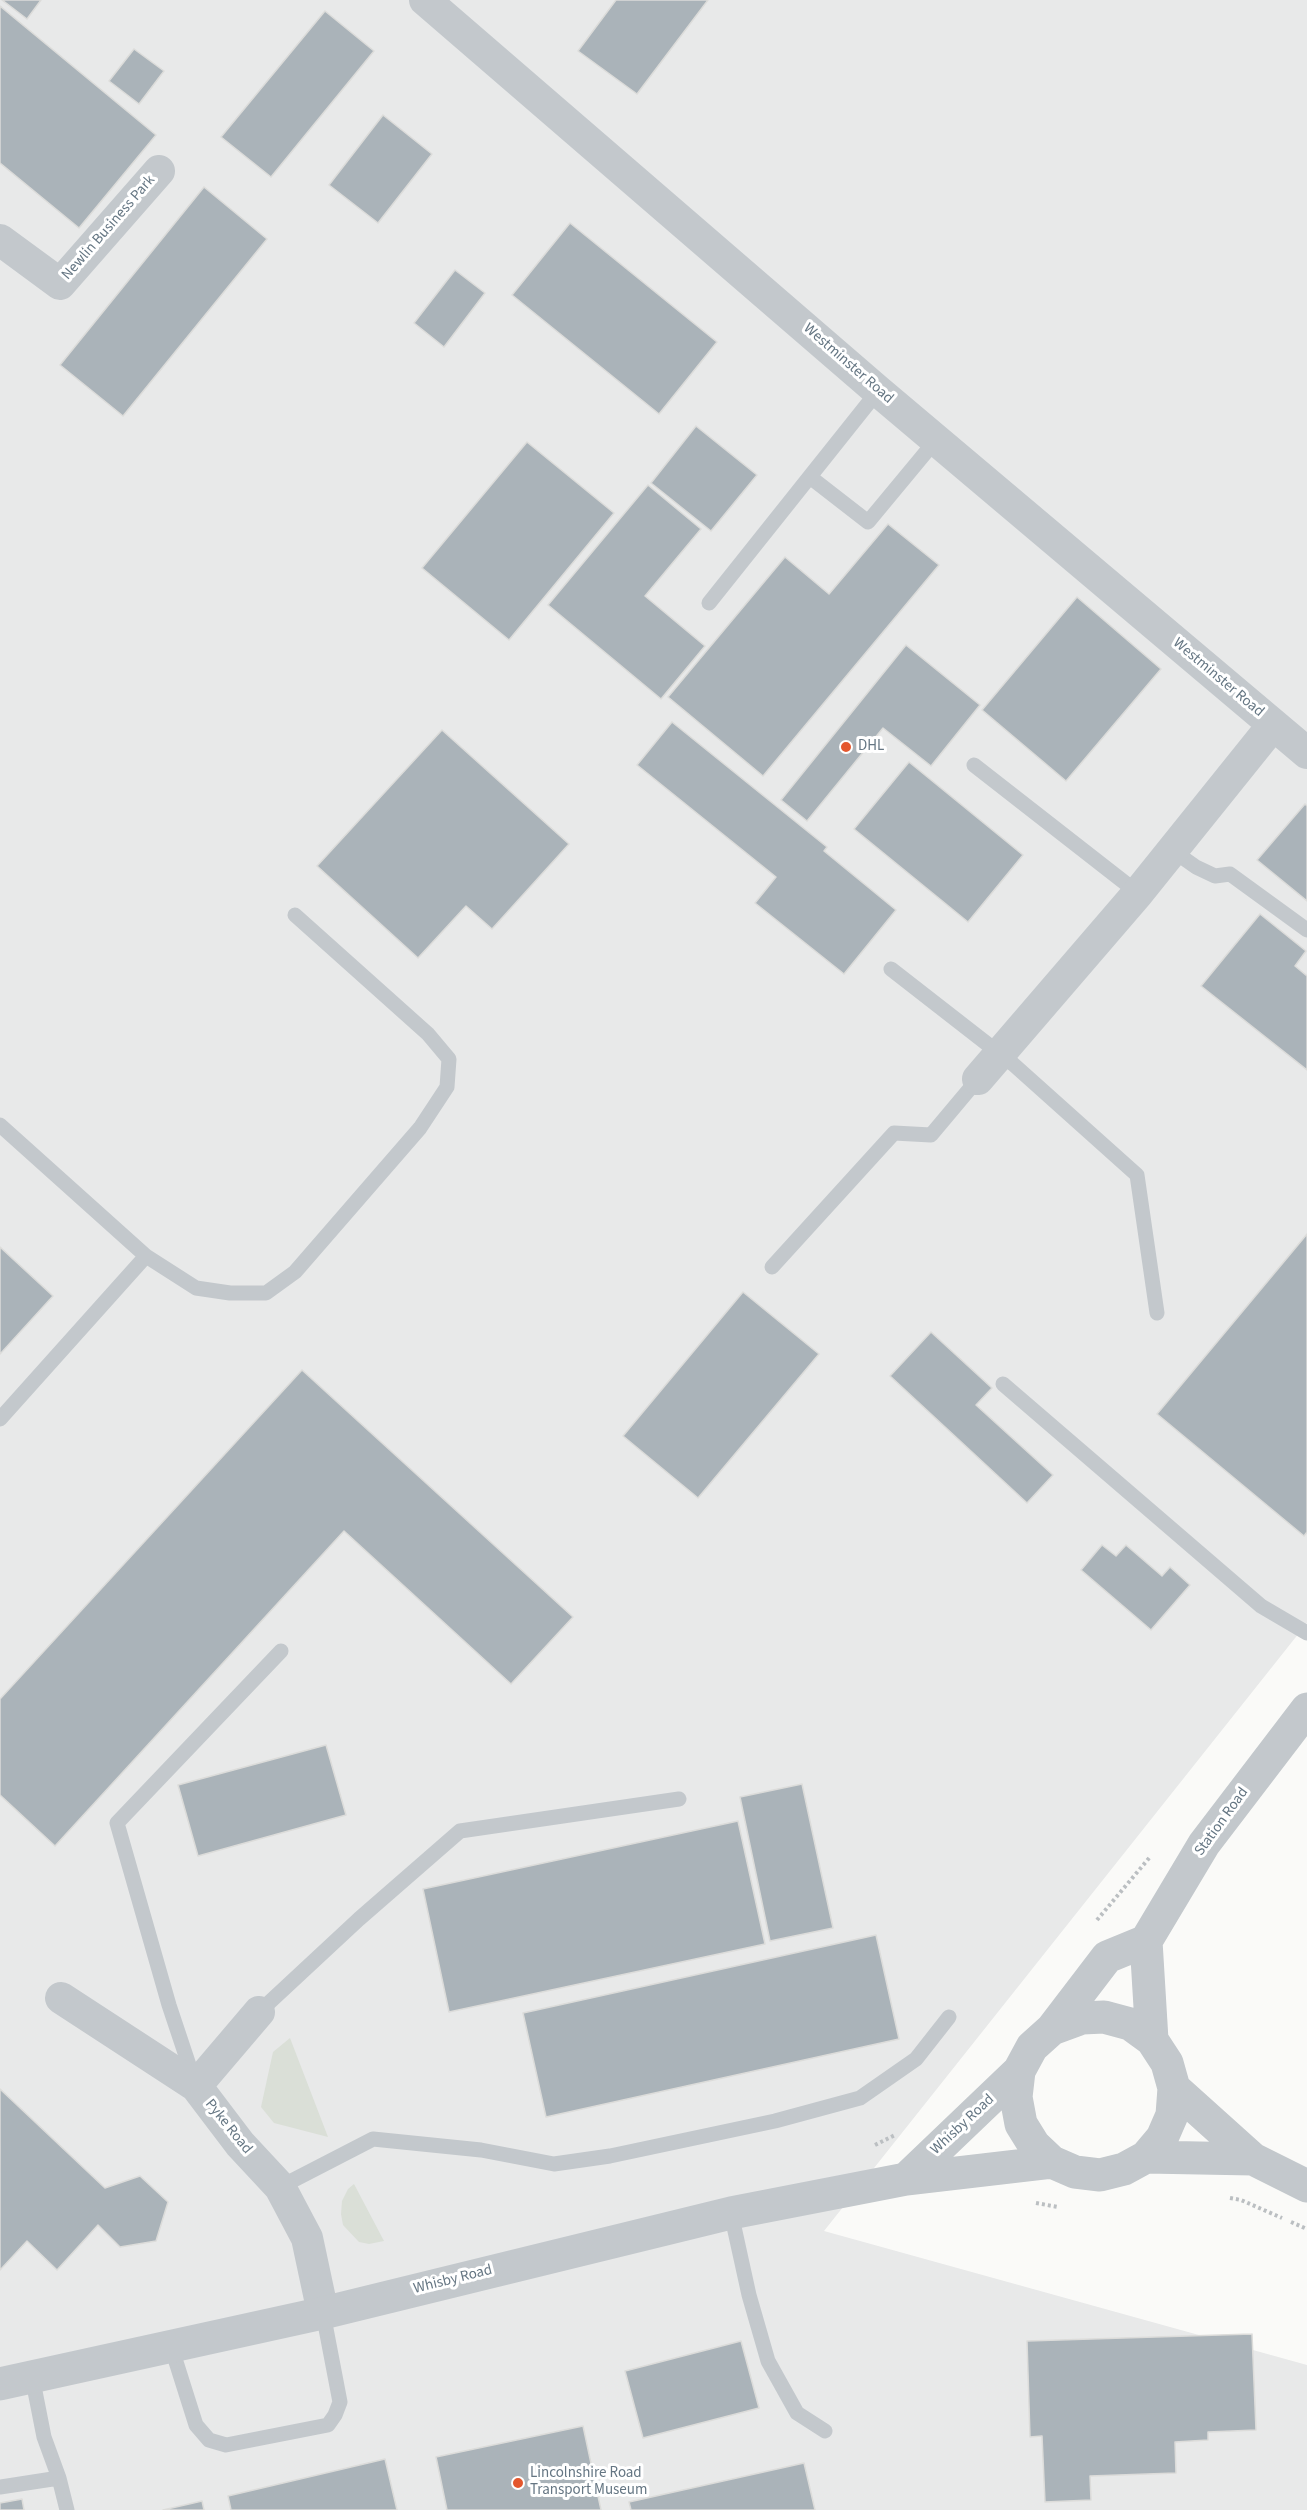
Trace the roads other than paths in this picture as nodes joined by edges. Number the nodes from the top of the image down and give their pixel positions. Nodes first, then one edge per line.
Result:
1 (425, 0) edge
2 (159, 171) dead end
3 (0, 240) edge
4 (878, 391) junction
5 (936, 440) junction
6 (810, 477) junction
7 (710, 603) dead end
8 (1273, 724) junction
9 (1307, 753) edge
10 (974, 765) dead end
11 (1172, 850) junction
12 (1138, 893) junction
13 (295, 915) dead end
14 (1307, 930) edge
15 (891, 969) dead end
16 (999, 1054) junction
17 (978, 1079) joint
18 (0, 1125) edge
19 (146, 1256) junction
20 (772, 1267) dead end
21 (1157, 1313) dead end
22 (1003, 1384) dead end
23 (0, 1419) edge
24 (1307, 1633) edge
25 (281, 1651) dead end
26 (1307, 1709) edge
27 (679, 1800) dead end
28 (1146, 1941) junction
29 (60, 1998) dead end
30 (259, 2012) joint
31 (949, 2017) dead end
32 (1052, 2029) junction
33 (1152, 2040) junction
34 (1020, 2071) junction
35 (196, 2086) junction
36 (1174, 2088) junction
37 (1146, 2157) junction
38 (1253, 2159) junction
39 (1052, 2162) junction
40 (906, 2179) junction
41 (1307, 2186) edge
42 (280, 2187) junction
43 (731, 2213) junction
44 (323, 2313) junction
45 (171, 2346) junction
46 (32, 2376) junction
47 (0, 2384) edge
48 (825, 2431) dead end
49 (59, 2478) junction
50 (0, 2487) edge
51 (67, 2510) edge

1 - 4 street, Westminster Road
2 - 3 street, Newlin Business Park
4 - 5 street, Westminster Road
4 - 6 lane
5 - 6 lane
5 - 8 street, Westminster Road
6 - 7 lane
8 - 9 street, Westminster Road
8 - 11 street, Westminster Road
10 - 12 lane
11 - 12 street, Westminster Road
11 - 14 lane
12 - 16 street, Westminster Road
13 - 19 lane
15 - 16 lane
16 - 17 street, Westminster Road
16 - 21 lane
17 - 20 lane
18 - 19 lane
19 - 23 lane
22 - 24 lane
25 - 35 lane
26 - 28 street, Station Road
27 - 30 lane
28 - 32 street
28 - 33 street
29 - 35 street, Pyke Road
30 - 35 street
31 - 42 lane
32 - 33 street, Whisby Road
32 - 34 street, Whisby Road
33 - 36 street, Whisby Road
34 - 39 street, Whisby Road
34 - 40 street, Whisby Road
35 - 42 street, Pyke Road
36 - 37 street, Whisby Road
36 - 38 street, Whisby Road
37 - 38 street, Whisby Road
37 - 39 street, Whisby Road
38 - 41 street, Whisby Road
39 - 40 street, Whisby Road
40 - 43 street, Whisby Road
42 - 44 street, Pyke Road
43 - 44 street, Whisby Road
43 - 48 lane
44 - 45 street, Whisby Road
44 - 45 lane
45 - 46 street, Whisby Road
46 - 47 street, Whisby Road
46 - 49 lane
49 - 50 lane
49 - 51 lane

